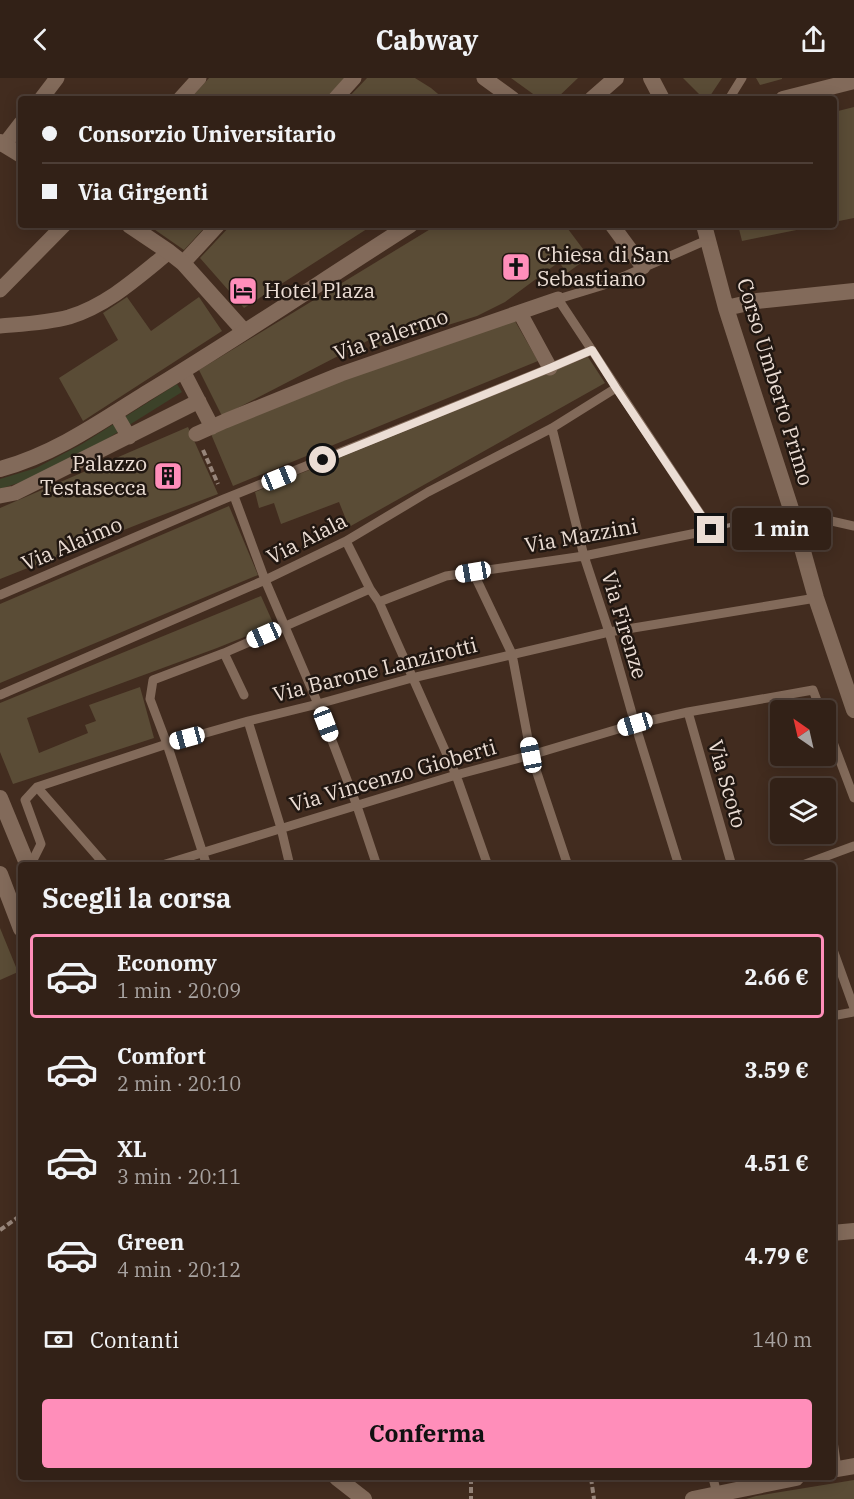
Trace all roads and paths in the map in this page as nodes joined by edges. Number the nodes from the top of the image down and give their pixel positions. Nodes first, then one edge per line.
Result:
1 (57, 78) edge
2 (199, 78) edge
3 (354, 78) edge
4 (484, 78) edge
5 (616, 78) edge
6 (651, 78) edge
7 (742, 78) edge
8 (854, 81) edge
9 (43, 96) edge
10 (183, 96) edge
11 (337, 96) edge
12 (509, 96) edge
13 (595, 96) edge
14 (660, 96) edge
15 (731, 96) edge
16 (795, 96) edge
17 (18, 126) edge
18 (1, 146) edge
19 (18, 154) edge
20 (61, 228) edge
21 (133, 228) edge
22 (215, 228) edge
23 (405, 228) edge
24 (614, 228) edge
25 (706, 232) edge
26 (169, 252) junction
27 (183, 263) junction
28 (643, 267) junction
29 (0, 290) edge
30 (854, 291) edge
31 (558, 299) junction
32 (726, 308) junction
33 (520, 313) junction
34 (0, 326) edge
35 (244, 332) junction
36 (592, 350) junction
37 (550, 368) junction
38 (183, 371) junction
39 (616, 388) junction
40 (192, 405) junction
41 (115, 412) junction
42 (212, 427) junction
43 (552, 428) junction
44 (197, 436) junction
45 (129, 437) junction
46 (40, 456) junction
47 (0, 469) edge
48 (50, 476) junction
49 (0, 496) edge
50 (234, 496) junction
51 (224, 499) junction
52 (792, 512) junction
53 (854, 526) edge
54 (711, 530) junction
55 (346, 541) junction
56 (584, 556) junction
57 (473, 572) junction
58 (264, 580) junction
59 (370, 589) junction
60 (0, 595) edge
61 (816, 598) junction
62 (379, 602) junction
63 (284, 626) junction
64 (609, 632) junction
65 (224, 653) junction
66 (512, 654) junction
67 (412, 678) junction
68 (849, 684) edge
69 (0, 695) edge
70 (244, 695) dead end
71 (817, 700) edge
72 (318, 704) junction
73 (854, 710) edge
74 (688, 712) junction
75 (248, 722) junction
76 (635, 724) junction
77 (167, 744) junction
78 (836, 750) edge
79 (531, 755) junction
80 (456, 775) junction
81 (36, 787) junction
82 (0, 798) edge
83 (854, 798) edge
84 (357, 806) junction
85 (280, 828) junction
86 (854, 846) edge
87 (202, 853) junction
88 (27, 862) edge
89 (31, 862) edge
90 (102, 862) edge
91 (172, 862) edge
92 (205, 862) edge
93 (290, 862) edge
94 (376, 862) edge
95 (487, 862) edge
96 (567, 862) edge
97 (678, 862) edge
98 (731, 862) edge
99 (810, 862) edge
100 (0, 874) edge
101 (18, 921) edge
102 (836, 958) edge
103 (854, 1010) edge
104 (836, 1016) edge
105 (18, 1217) edge
106 (0, 1230) edge
107 (854, 1231) edge
108 (836, 1233) edge
109 (854, 1466) edge
110 (836, 1470) edge
111 (340, 1480) edge
112 (471, 1480) edge
113 (591, 1480) edge
114 (769, 1480) edge
115 (715, 1486) edge
116 (364, 1499) edge
117 (471, 1499) edge
118 (594, 1499) edge
119 (693, 1499) edge

1 - 9 street
2 - 10 street
3 - 11 street
4 - 12 street
5 - 13 street
6 - 14 street
7 - 15 lane
8 - 16 street
17 - 18 street
18 - 19 street
20 - 29 street
21 - 26 street
22 - 27 street
23 - 35 street
24 - 28 street
25 - 28 lane, Via Palermo
25 - 32 street, Corso Umberto Primo
26 - 27 street
26 - 34 street
27 - 35 street
28 - 31 lane, Via Palermo
30 - 32 street
31 - 33 street, Via Palermo
31 - 36 lane
32 - 52 street, Corso Umberto Primo
33 - 37 street
33 - 42 street, Via Palermo
35 - 38 street
36 - 37 lane, Via Alaimo
36 - 39 lane
37 - 50 lane, Via Alaimo
38 - 40 street
38 - 41 street
39 - 43 lane, Via Aiala
39 - 54 lane
40 - 42 street
40 - 44 street
40 - 45 street
41 - 45 street
41 - 46 street
42 - 44 street, Via Palermo
43 - 55 lane, Via Aiala
43 - 56 lane, Via Firenze
44 - 51 path
45 - 48 street
46 - 47 street
46 - 48 street
48 - 49 street
50 - 51 lane, Via Alaimo
50 - 58 lane
51 - 60 lane, Via Alaimo
52 - 53 lane
52 - 54 path
52 - 61 street, Corso Umberto Primo
54 - 56 lane, Via Mazzini
55 - 58 lane, Via Aiala
55 - 59 lane
56 - 57 lane, Via Mazzini
56 - 64 lane, Via Firenze
57 - 62 lane, Via Mazzini
57 - 66 lane
58 - 63 lane
58 - 69 lane, Via Aiala
59 - 62 lane
59 - 63 lane
61 - 64 lane, Via Barone Lanzirotti
61 - 68 street, Corso Umberto Primo
62 - 67 lane
63 - 65 lane
63 - 72 lane
64 - 66 lane, Via Barone Lanzirotti
64 - 76 lane, Via Firenze
65 - 70 lane
65 - 77 lane
66 - 67 lane, Via Barone Lanzirotti
66 - 79 lane
67 - 72 lane, Via Barone Lanzirotti
67 - 80 lane
68 - 73 street, Corso Umberto Primo
71 - 74 lane, Via Vincenzo Gioberti
72 - 75 lane, Via Barone Lanzirotti
72 - 84 lane
74 - 76 lane, Via Vincenzo Gioberti
74 - 98 lane, Via Scoto
75 - 77 lane, Via Barone Lanzirotti
75 - 85 lane
76 - 79 lane, Via Vincenzo Gioberti
76 - 97 lane, Via Firenze
77 - 81 lane, Via Barone Lanzirotti
77 - 87 lane
78 - 83 lane
79 - 80 lane, Via Vincenzo Gioberti
79 - 96 lane
80 - 84 lane, Via Vincenzo Gioberti
80 - 95 lane
81 - 89 lane
81 - 90 lane
82 - 88 street
84 - 85 lane, Via Vincenzo Gioberti
84 - 94 lane
85 - 87 lane, Via Vincenzo Gioberti
85 - 93 lane
86 - 99 lane
87 - 91 lane, Via Vincenzo Gioberti
87 - 92 lane
100 - 101 street
102 - 103 lane
103 - 104 lane
105 - 106 path
107 - 108 street
109 - 110 street
111 - 116 street
112 - 117 path
113 - 118 path
114 - 115 street
115 - 119 street

